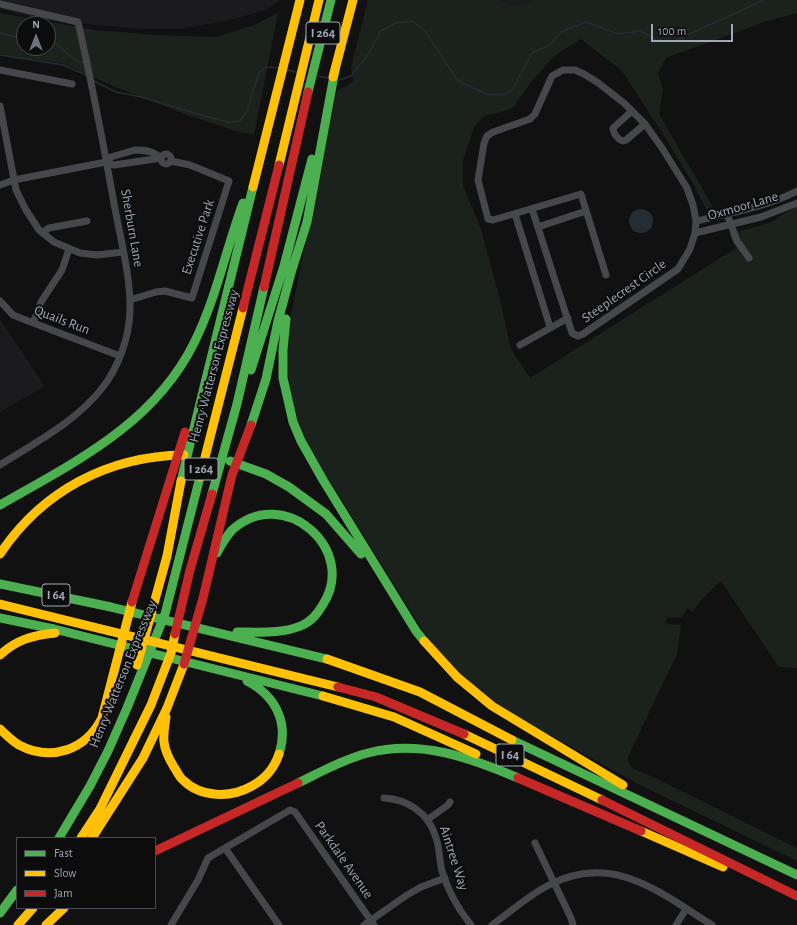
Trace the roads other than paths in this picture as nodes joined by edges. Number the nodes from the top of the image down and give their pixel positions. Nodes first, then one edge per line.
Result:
1 (300, 0) edge
2 (319, 0) edge
3 (331, 0) edge
4 (353, 0) edge
5 (0, 4) edge
6 (0, 70) edge
7 (72, 84) dead end
8 (331, 91) junction
9 (0, 106) edge
10 (632, 111) junction
11 (645, 124) junction
12 (264, 146) junction
13 (161, 158) junction
14 (106, 162) junction
15 (14, 180) junction
16 (0, 185) edge
17 (797, 190) edge
18 (797, 203) edge
19 (532, 209) junction
20 (586, 211) junction
21 (515, 214) junction
22 (727, 214) junction
23 (87, 221) dead end
24 (696, 221) junction
25 (730, 225) junction
26 (538, 227) junction
27 (43, 232) junction
28 (696, 233) junction
29 (69, 249) junction
30 (123, 252) junction
31 (748, 258) dead end
32 (291, 274) junction
33 (606, 276) dead end
34 (0, 300) edge
35 (130, 300) junction
36 (568, 318) junction
37 (33, 323) junction
38 (550, 327) junction
39 (520, 345) dead end
40 (120, 356) junction
41 (211, 356) junction
42 (237, 404) junction
43 (0, 465) edge
44 (0, 505) edge
45 (0, 554) edge
46 (210, 566) junction
47 (0, 584) edge
48 (392, 592) junction
49 (0, 604) edge
50 (0, 618) edge
51 (67, 632) junction
52 (218, 633) junction
53 (0, 655) edge
54 (231, 674) junction
55 (167, 708) junction
56 (0, 729) edge
57 (384, 798) dead end
58 (450, 802) dead end
59 (427, 820) junction
60 (693, 826) junction
61 (632, 828) junction
62 (54, 837) edge
63 (60, 837) edge
64 (82, 837) edge
65 (93, 837) edge
66 (535, 843) dead end
67 (225, 848) junction
68 (156, 851) edge
69 (797, 875) edge
70 (445, 878) junction
71 (554, 883) junction
72 (16, 891) edge
73 (797, 896) edge
74 (16, 897) edge
75 (797, 899) edge
76 (32, 909) edge
77 (63, 909) edge
78 (686, 909) junction
79 (0, 912) edge
80 (0, 917) edge
81 (372, 923) edge
82 (173, 924) edge
83 (18, 925) edge
84 (46, 925) edge
85 (279, 925) edge
86 (364, 925) edge
87 (471, 925) edge
88 (492, 925) edge
89 (573, 925) edge
90 (676, 925) edge
91 (712, 925) edge

1 - 12 highway
2 - 63 highway, Henry Watterson Expressway / I 264
3 - 42 highway, Henry Watterson Expressway / I 264
4 - 8 highway
5 - 14 street, Sherburn Lane
6 - 7 street
8 - 32 highway
8 - 42 highway
9 - 15 street
10 - 11 street, Steeplecrest Circle
10 - 11 street
10 - 21 street, Steeplecrest Circle
11 - 24 street, Steeplecrest Circle
12 - 41 highway
12 - 44 highway
13 - 14 street, Executive Park
13 - 14 street, Executive Park
13 - 35 street, Executive Park
14 - 15 street
14 - 30 street, Sherburn Lane
15 - 16 street
15 - 27 street
17 - 22 street, Oxmoor Lane
18 - 25 street, Oxmoor Lane
19 - 20 street
19 - 21 street, Steeplecrest Circle
19 - 26 street, Steeplecrest Circle
20 - 26 street
20 - 33 street
21 - 38 street
22 - 24 street, Oxmoor Lane
22 - 25 street
23 - 27 street
24 - 28 street, Steeplecrest Circle
25 - 28 street, Oxmoor Lane
25 - 31 street
26 - 36 street, Steeplecrest Circle
27 - 29 street
28 - 36 street, Steeplecrest Circle
29 - 30 street
29 - 37 street
30 - 35 street, Sherburn Lane
32 - 46 highway
32 - 48 highway
34 - 37 street, Quails Run
35 - 40 street, Sherburn Lane
36 - 38 street
37 - 40 street, Quails Run
38 - 39 street
40 - 43 street, Sherburn Lane
41 - 56 highway
41 - 62 highway
42 - 64 highway, Henry Watterson Expressway / I 264
45 - 48 highway
46 - 52 highway
46 - 55 highway
47 - 52 highway, I 64
48 - 60 highway
49 - 73 highway, I 64
50 - 51 highway
51 - 53 highway
51 - 54 highway
52 - 60 highway, I 64
54 - 55 highway
54 - 61 highway
55 - 65 highway
57 - 59 street, Aintree Way
58 - 59 street
59 - 70 street, Aintree Way
60 - 69 highway, I 64
61 - 68 highway
61 - 75 highway
66 - 71 street
67 - 81 street, Parkdale Avenue
67 - 82 street
67 - 85 street
70 - 81 street
70 - 87 street, Aintree Way
71 - 78 street
71 - 88 street
71 - 89 street
72 - 79 highway
74 - 80 highway
76 - 83 highway
77 - 84 highway
78 - 90 street
78 - 91 street
81 - 86 street

